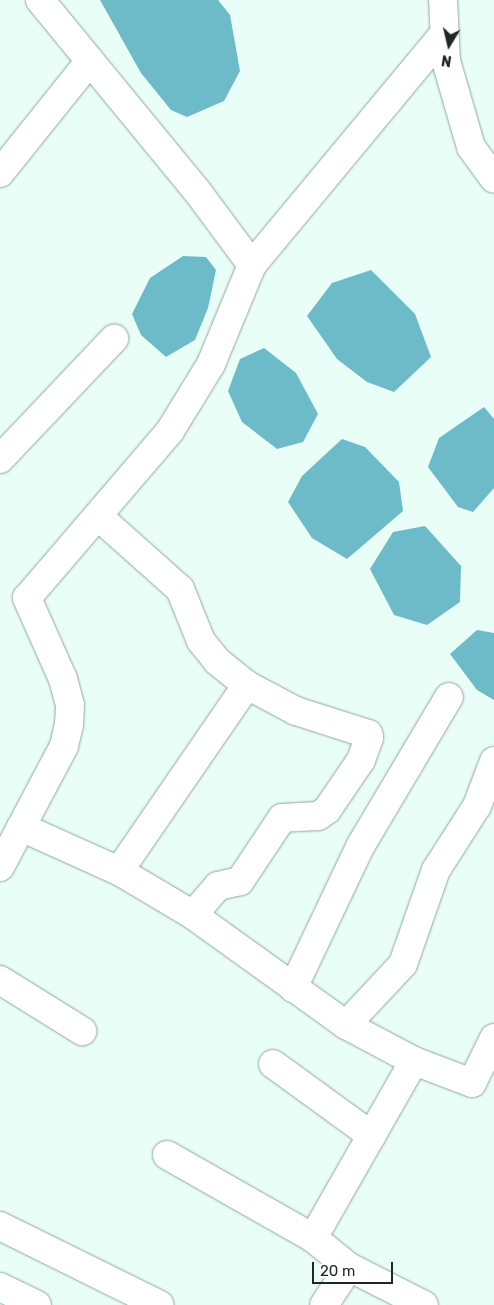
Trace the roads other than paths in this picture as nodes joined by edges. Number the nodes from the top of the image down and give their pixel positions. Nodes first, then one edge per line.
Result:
1 (40, 0) edge
2 (443, 0) edge
3 (444, 34) junction
4 (89, 62) junction
5 (0, 173) edge
6 (494, 179) edge
7 (252, 265) junction
8 (114, 339) dead end
9 (0, 459) edge
10 (98, 516) junction
11 (247, 686) junction
12 (449, 697) dead end
13 (494, 761) edge
14 (21, 827) junction
15 (0, 867) edge
16 (120, 871) junction
17 (193, 915) junction
18 (0, 980) edge
19 (293, 988) junction
20 (346, 1025) junction
21 (82, 1032) dead end
22 (494, 1038) edge
23 (414, 1061) junction
24 (273, 1064) dead end
25 (372, 1136) junction
26 (167, 1155) dead end
27 (0, 1226) edge
28 (313, 1238) junction
29 (349, 1267) junction
30 (0, 1287) edge
31 (37, 1305) edge
32 (160, 1305) edge
33 (324, 1305) edge
34 (424, 1305) edge

1 - 4 street
2 - 3 street
3 - 6 street
3 - 7 street
4 - 5 street
4 - 7 street
7 - 10 street
8 - 9 street
10 - 11 street
10 - 14 street
11 - 16 street
11 - 17 street
12 - 19 street
13 - 20 street
14 - 15 street
14 - 16 street
16 - 17 street
17 - 19 street
18 - 21 street
19 - 20 street
20 - 23 street
22 - 23 street
23 - 25 street
24 - 25 street
25 - 28 street
26 - 28 street
27 - 32 street
28 - 29 street
29 - 33 street
29 - 34 street
30 - 31 street

